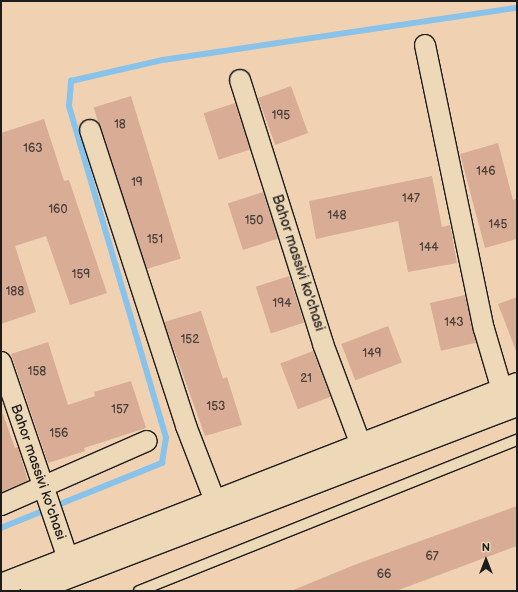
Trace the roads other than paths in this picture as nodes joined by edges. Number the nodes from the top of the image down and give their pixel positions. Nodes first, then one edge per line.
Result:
1 (425, 45) dead end
2 (240, 80) dead end
3 (90, 130) dead end
4 (1, 362) edge
5 (512, 393) edge
6 (517, 440) edge
7 (147, 441) dead end
8 (361, 445) junction
9 (42, 488) junction
10 (215, 501) junction
11 (1, 505) edge
12 (68, 559) junction
13 (1, 585) edge
14 (32, 591) edge
15 (139, 591) edge

1 - 5 street
2 - 8 street, Bahor massivi ko'chasi
3 - 10 street
4 - 9 street, Bahor massivi ko'chasi
5 - 8 main road
5 - 14 main road
6 - 15 lane
7 - 9 street
8 - 10 main road
9 - 11 street
9 - 12 street, Bahor massivi ko'chasi
10 - 12 main road
12 - 13 main road

